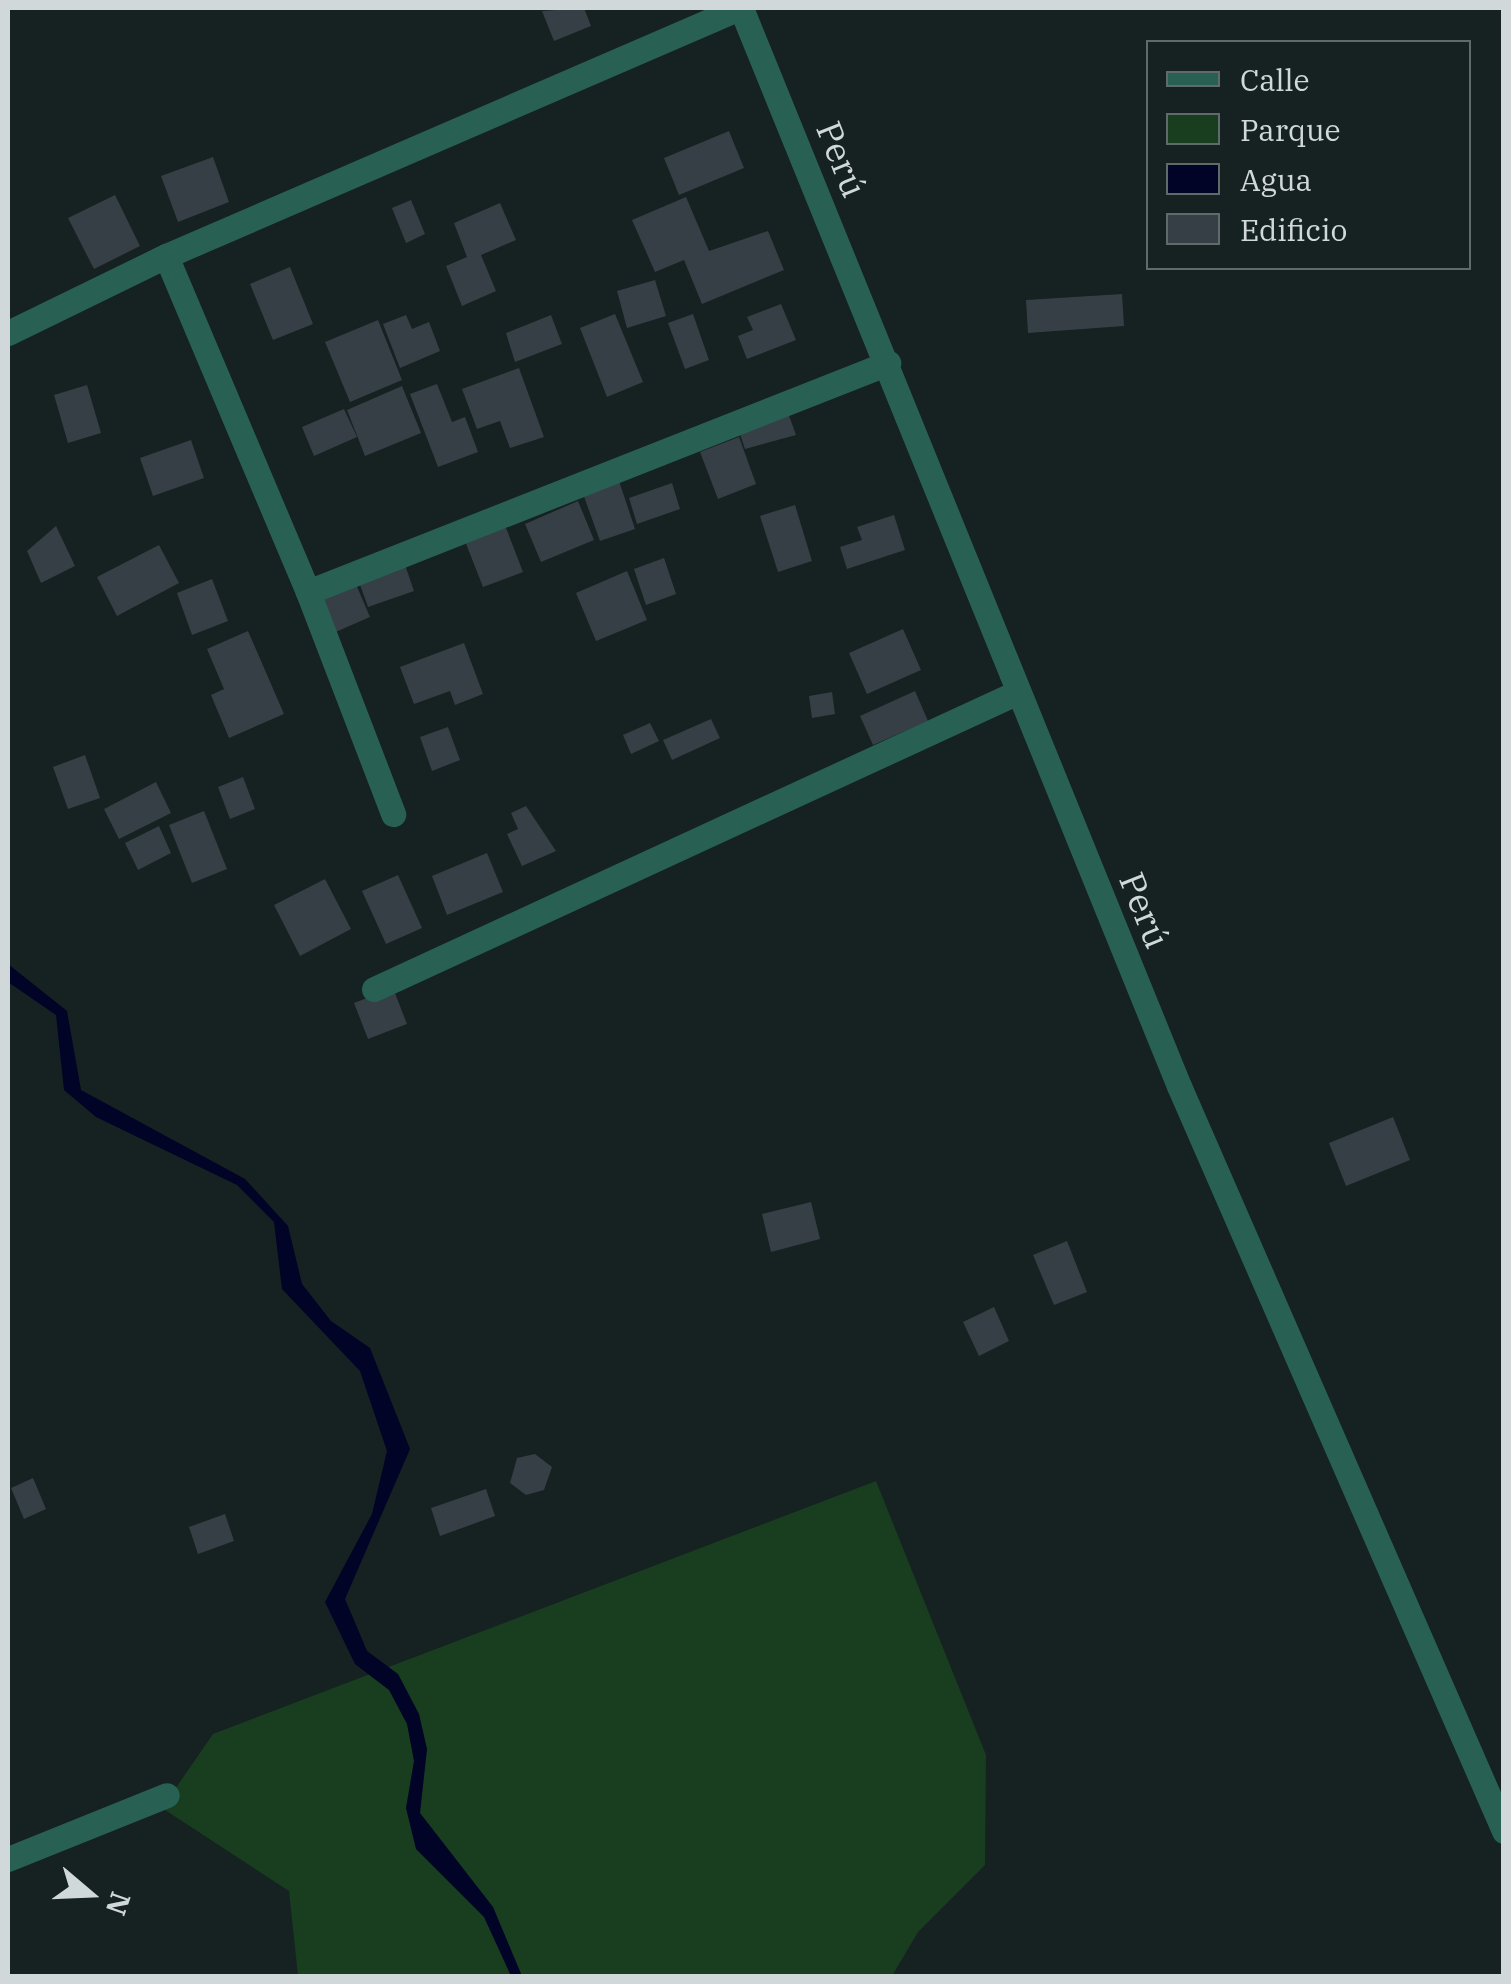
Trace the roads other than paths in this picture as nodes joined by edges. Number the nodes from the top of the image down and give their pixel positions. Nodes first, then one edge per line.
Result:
1 (740, 8) edge
2 (166, 256) junction
3 (8, 333) edge
4 (888, 363) junction
5 (308, 592) junction
6 (1018, 692) junction
7 (393, 814) dead end
8 (374, 990) dead end
9 (166, 1796) dead end
10 (1504, 1831) edge
11 (8, 1859) edge

1 - 2 street
1 - 4 street, Perú
2 - 3 street
2 - 5 street
4 - 5 street
4 - 6 street, Perú
5 - 7 street
6 - 8 street
6 - 10 street, Perú
9 - 11 street

